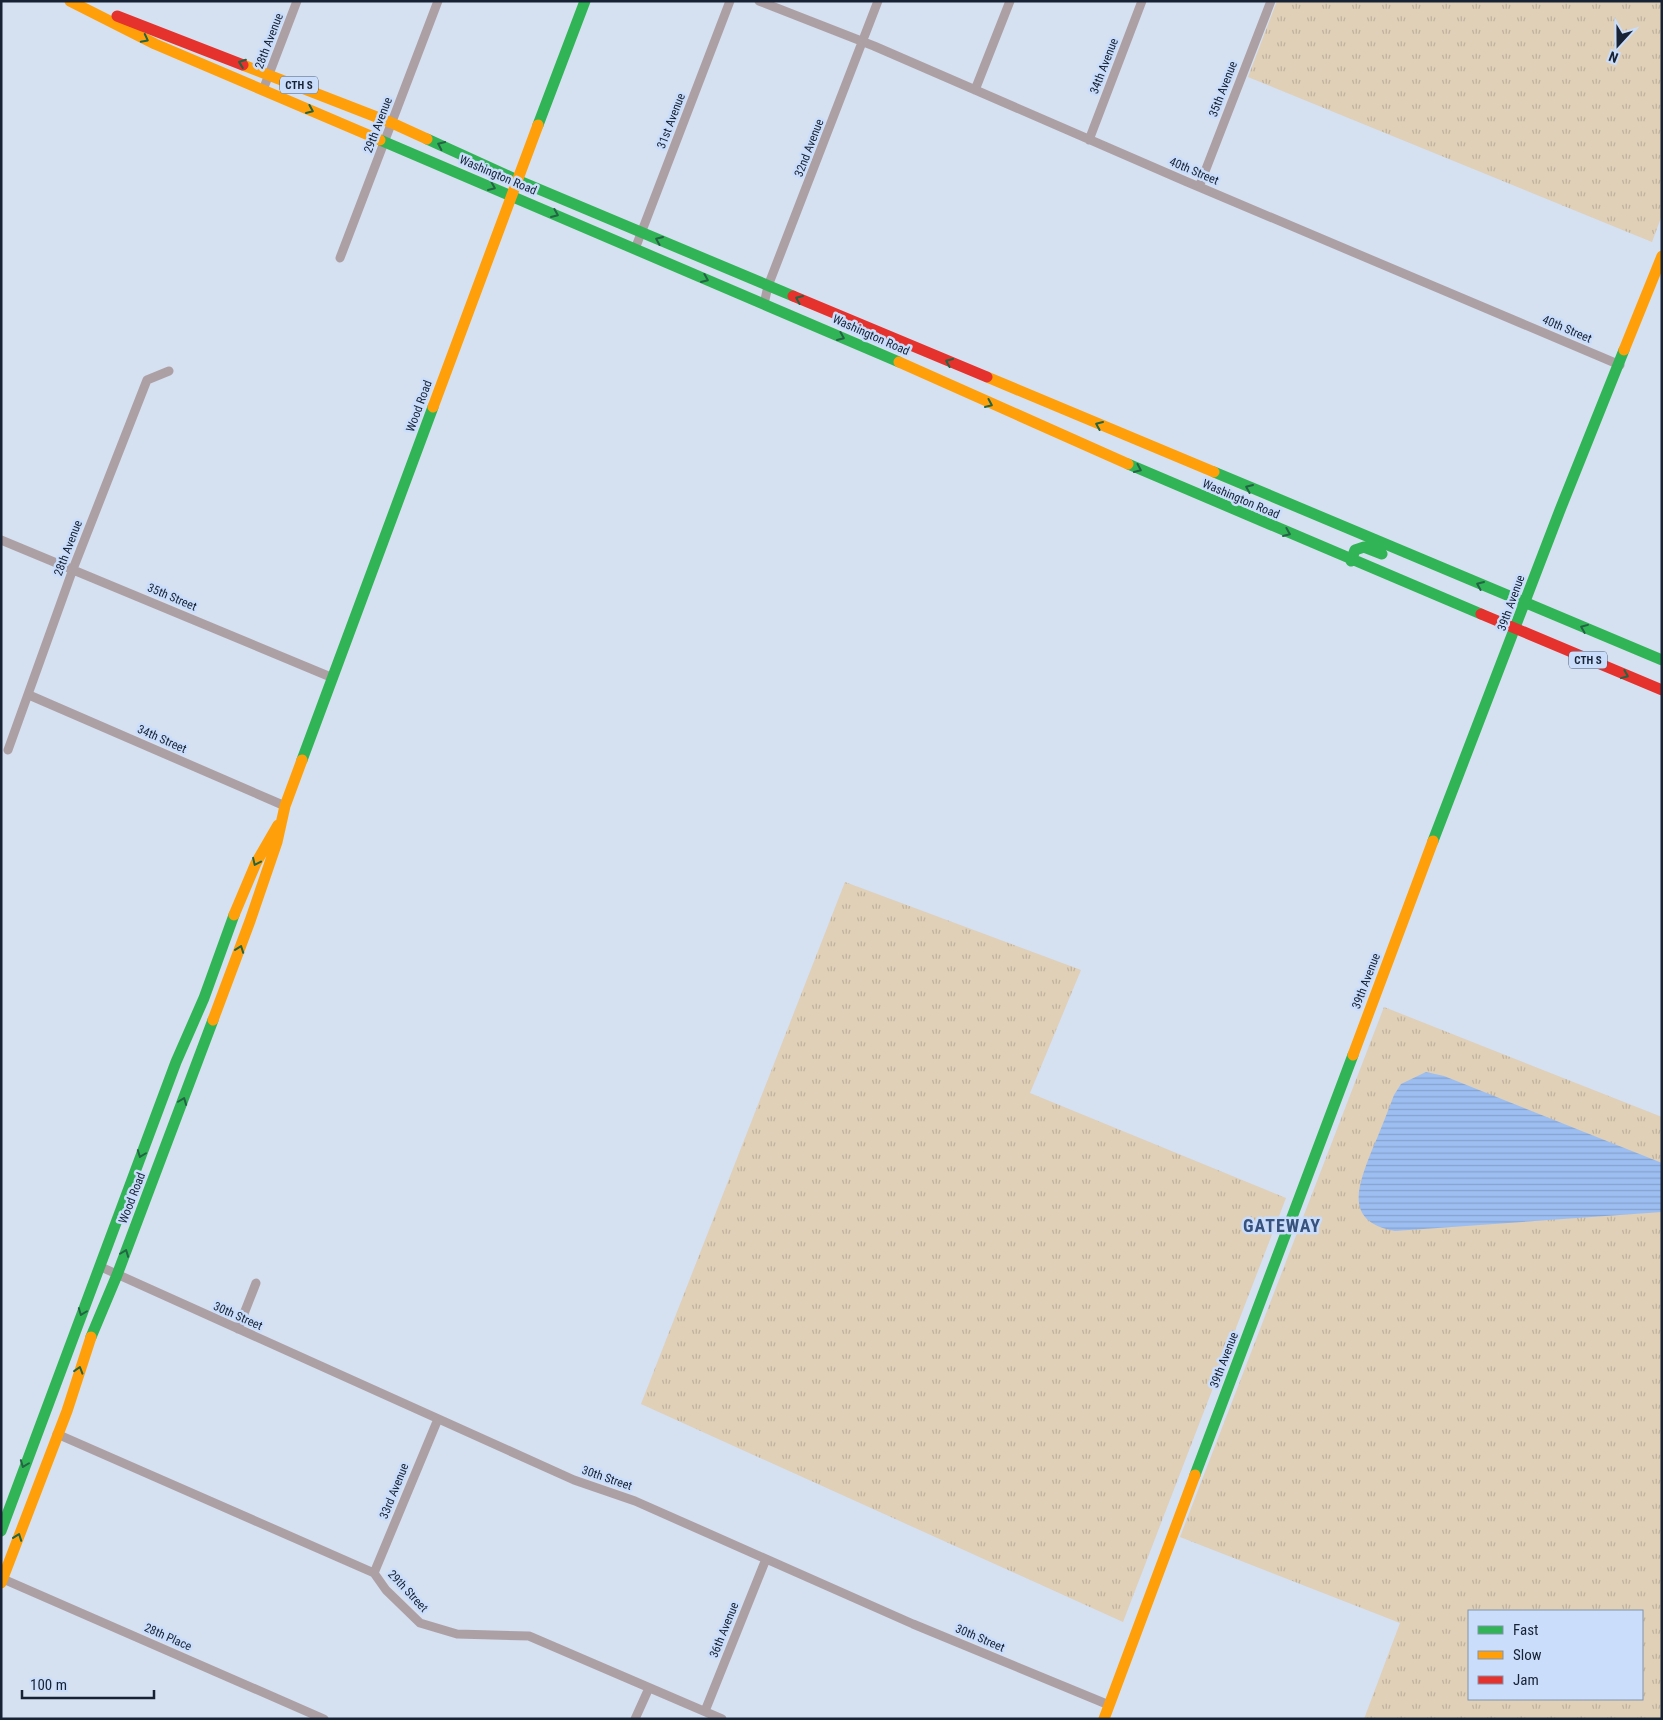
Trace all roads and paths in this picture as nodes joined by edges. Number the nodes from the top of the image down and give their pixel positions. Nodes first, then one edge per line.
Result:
1 (70, 1) edge
2 (76, 1) edge
3 (298, 1) edge
4 (438, 1) edge
5 (585, 1) edge
6 (730, 1) edge
7 (759, 1) edge
8 (878, 1) edge
9 (1010, 1) edge
10 (1142, 1) edge
11 (1271, 1) edge
12 (863, 42) junction
13 (270, 74) junction
14 (263, 90) junction
15 (975, 90) junction
16 (392, 123) junction
17 (1089, 140) junction
18 (385, 142) junction
19 (517, 180) junction
20 (1199, 187) junction
21 (511, 194) junction
22 (641, 232) junction
23 (635, 249) junction
24 (1662, 256) edge
25 (340, 258) dead end
26 (768, 286) junction
27 (764, 304) junction
28 (827, 310) junction
29 (821, 328) junction
30 (1620, 365) junction
31 (169, 371) dead end
32 (1, 540) edge
33 (1351, 560) junction
34 (1431, 564) junction
35 (73, 569) junction
36 (1524, 604) junction
37 (1515, 630) junction
38 (1662, 660) edge
39 (333, 678) junction
40 (1662, 690) edge
41 (29, 695) junction
42 (8, 750) dead end
43 (285, 806) junction
44 (280, 820) junction
45 (101, 1267) junction
46 (117, 1275) junction
47 (256, 1283) dead end
48 (238, 1329) junction
49 (438, 1419) junction
50 (57, 1434) junction
51 (1, 1531) edge
52 (766, 1558) junction
53 (374, 1573) junction
54 (2, 1580) edge
55 (648, 1688) junction
56 (1109, 1705) junction
57 (705, 1711) junction
58 (324, 1719) edge
59 (636, 1719) edge
60 (722, 1719) edge
61 (1104, 1719) edge

1 -> 14 main road, Washington Road / CTH S
13 -> 2 main road, Washington Road / CTH S
3 - 13 street, 28th Avenue
4 - 16 street, 29th Avenue
5 - 19 main road, Wood Road
6 - 22 street, 31st Avenue
7 - 12 street, 40th Street
8 - 12 street, 32nd Avenue
9 - 15 street
10 - 17 street, 34th Avenue
11 - 20 street, 35th Avenue
12 - 15 street, 40th Street
12 - 26 street, 32nd Avenue
13 - 14 street, 28th Avenue
13 - 16 main road, Washington Road / CTH S
14 -> 18 main road, Washington Road / CTH S
15 - 17 street, 40th Street
16 - 18 street, 29th Avenue
19 -> 16 main road, Washington Road / CTH S
17 - 20 street, 40th Street
18 -> 21 main road, Washington Road / CTH S
18 - 25 street, 29th Avenue
19 - 21 main road, Wood Road
19 - 22 main road, Washington Road / CTH S
20 - 30 street, 40th Street
21 -> 23 main road, Washington Road / CTH S
21 - 39 main road, Wood Road
22 - 23 street, 31st Avenue
26 -> 22 main road, Washington Road / CTH S
23 -> 27 main road, Washington Road / CTH S
24 - 30 main road, 39th Avenue
26 - 27 street, 32nd Avenue
28 -> 26 main road, Washington Road
27 - 29 main road, Washington Road
28 - 29 main road
34 -> 28 main road, Washington Road
29 -> 33 main road, Washington Road
30 - 36 main road, 39th Avenue
31 - 35 street, 28th Avenue
32 - 35 street, 35th Street
33 - 34 main road
33 - 37 main road, Washington Road
36 -> 34 main road, Washington Road
35 - 39 street, 35th Street
35 - 41 street, 28th Avenue
36 - 37 main road, 39th Avenue
38 -> 36 main road, Washington Road / CTH S
37 -> 40 main road, Washington Road / CTH S
37 - 56 main road, 39th Avenue
39 - 43 main road, Wood Road
41 - 42 street, 28th Avenue
41 - 43 street, 34th Street
43 - 44 main road, Wood Road
44 -> 45 main road, Wood Road
46 -> 44 main road, Wood Road
45 - 46 street, 30th Street
45 -> 51 main road, Wood Road
46 - 48 street, 30th Street
50 -> 46 main road, Wood Road
47 - 48 street
48 - 49 street, 30th Street
49 - 52 street, 30th Street
49 - 53 street, 33rd Avenue
50 - 53 street, 29th Street
54 -> 50 main road, Wood Road
52 - 56 street, 30th Street
52 - 57 street, 36th Avenue
53 - 55 street, 29th Street
54 - 58 street, 28th Place
55 - 57 street, 29th Street
55 - 59 street
56 - 61 main road, 39th Avenue
57 - 60 street, 29th Street

